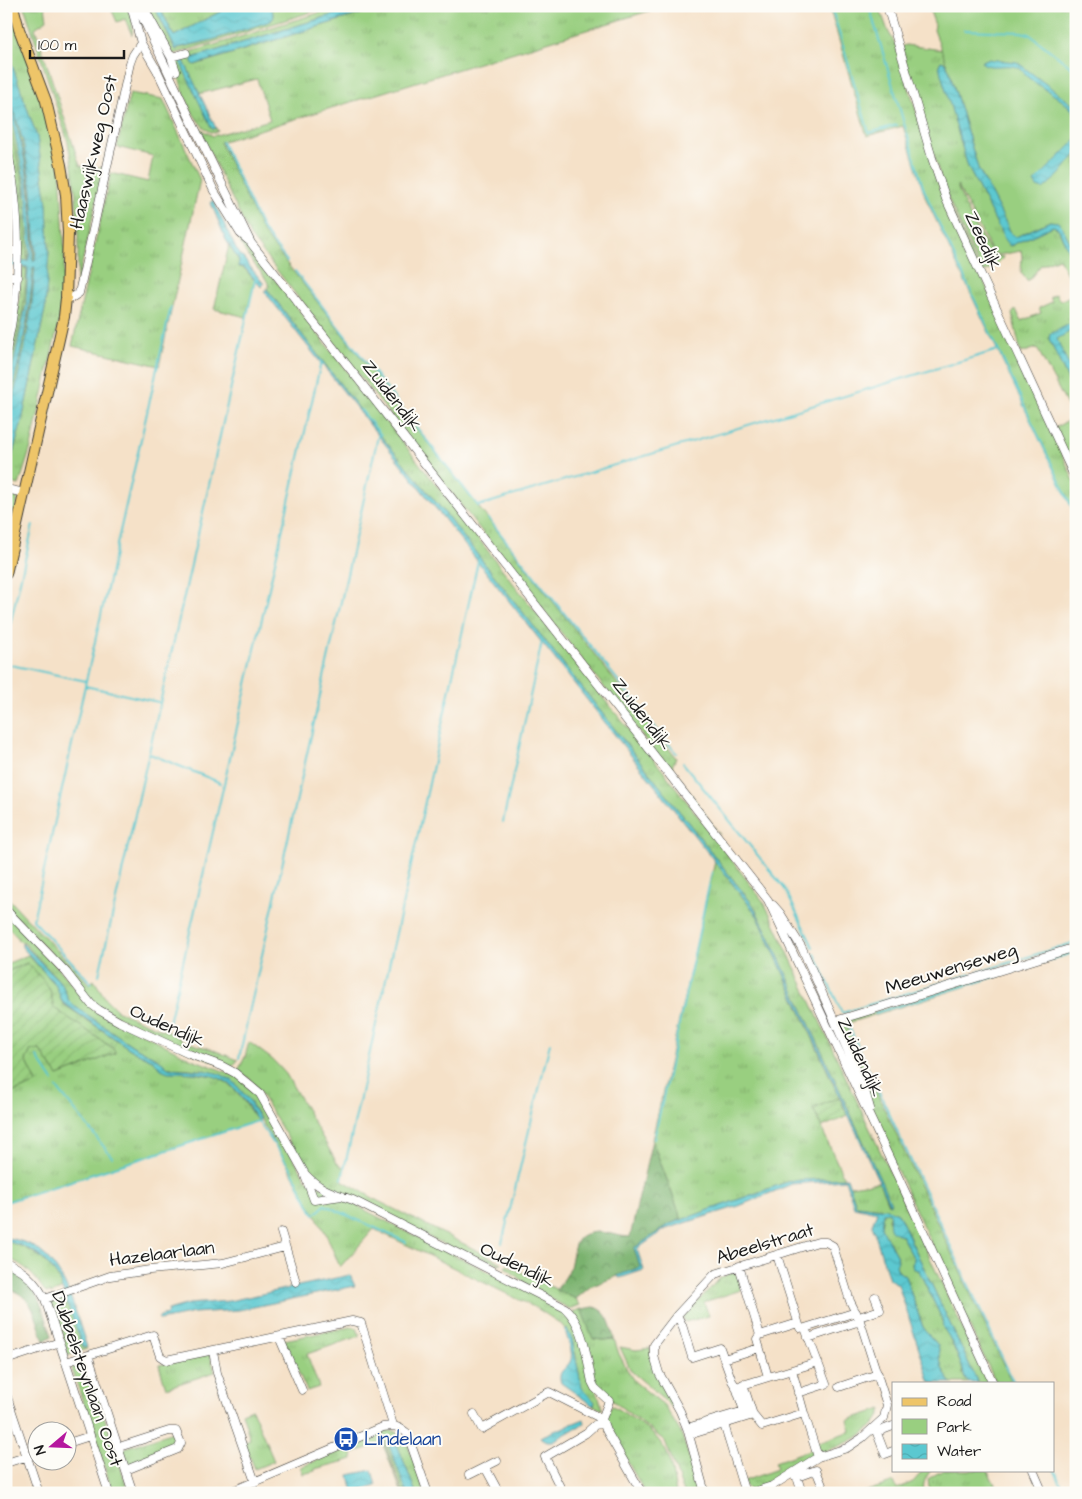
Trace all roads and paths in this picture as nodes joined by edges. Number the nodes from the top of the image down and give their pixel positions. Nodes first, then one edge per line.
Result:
1 (13, 6) edge
2 (131, 6) edge
3 (137, 6) edge
4 (143, 6) edge
5 (887, 6) edge
6 (141, 43) junction
7 (186, 53) dead end
8 (171, 58) junction
9 (156, 68) junction
10 (176, 71) dead end
11 (188, 114) junction
12 (6, 140) edge
13 (10, 184) edge
14 (251, 243) junction
15 (6, 251) edge
16 (18, 255) junction
17 (18, 273) junction
18 (6, 276) edge
19 (66, 298) junction
20 (7, 346) edge
21 (1076, 480) edge
22 (6, 489) edge
23 (21, 492) junction
24 (6, 574) edge
25 (768, 900) junction
26 (6, 910) edge
27 (1076, 947) edge
28 (835, 1021) junction
29 (876, 1130) junction
30 (305, 1174) junction
31 (343, 1196) junction
32 (281, 1232) dead end
33 (285, 1247) junction
34 (777, 1254) junction
35 (6, 1262) edge
36 (739, 1266) junction
37 (296, 1282) dead end
38 (875, 1297) dead end
39 (45, 1299) junction
40 (677, 1315) junction
41 (858, 1317) junction
42 (802, 1326) junction
43 (760, 1335) junction
44 (279, 1337) junction
45 (808, 1338) junction
46 (60, 1342) junction
47 (759, 1348) junction
48 (213, 1351) junction
49 (88, 1355) junction
50 (724, 1359) junction
51 (6, 1360) edge
52 (66, 1362) junction
53 (818, 1362) junction
54 (792, 1370) junction
55 (878, 1374) junction
56 (768, 1377) junction
57 (993, 1382) edge
58 (740, 1386) junction
59 (839, 1387) dead end
60 (302, 1390) dead end
61 (798, 1393) junction
62 (6, 1394) edge
63 (804, 1412) junction
64 (474, 1414) dead end
65 (748, 1414) junction
66 (602, 1421) junction
67 (724, 1423) junction
68 (393, 1425) junction
69 (892, 1426) edge
70 (876, 1430) junction
71 (688, 1432) junction
72 (90, 1436) junction
73 (78, 1440) edge
74 (118, 1447) junction
75 (892, 1451) edge
76 (27, 1456) junction
77 (818, 1457) junction
78 (496, 1461) dead end
79 (6, 1463) edge
80 (485, 1468) junction
81 (126, 1470) junction
82 (1033, 1472) edge
83 (468, 1475) dead end
84 (794, 1476) junction
85 (255, 1482) junction
86 (39, 1493) edge
87 (109, 1493) edge
88 (133, 1493) edge
89 (228, 1493) edge
90 (428, 1493) edge
91 (499, 1493) edge
92 (560, 1493) edge
93 (642, 1493) edge
94 (705, 1493) edge
95 (745, 1493) edge
96 (751, 1493) edge
97 (802, 1493) edge
98 (816, 1493) edge
99 (1043, 1493) edge

1 - 19 main road
2 - 6 street
3 - 11 street, Zuidendijk
4 - 8 street
5 - 21 street, Zeedijk
6 - 9 street, Zuidendijk
6 - 19 street, Haaswijkweg Oost
7 - 8 street
8 - 10 street
9 - 11 street, Zuidendijk
9 - 14 street
11 - 14 street, Zuidendijk
12 - 13 street
13 - 16 street
14 - 25 street, Zuidendijk
15 - 16 street
16 - 17 street
17 - 18 street
17 - 20 street
19 - 23 main road
22 - 23 street
23 - 24 main road
25 - 28 street
25 - 29 street, Zuidendijk
26 - 30 street, Oudendijk
27 - 28 street, Meeuwenseweg
28 - 29 street
29 - 57 street, Zuidendijk
30 - 31 street, Oudendijk
30 - 31 street, Oudendijk
31 - 66 street, Oudendijk
32 - 33 street
33 - 37 street
33 - 39 street, Hazelaarlaan
34 - 36 street, Abeelstraat
34 - 41 street, Abeelstraat
34 - 42 street
35 - 39 street, Dubbelsteynlaan Oost
36 - 40 street, Abeelstraat
36 - 43 street
38 - 41 street
39 - 46 street, Dubbelsteynlaan Oost
40 - 50 street
40 - 71 street, Abeelstraat
41 - 42 street
41 - 45 street
41 - 55 street, Abeelstraat
42 - 43 street
42 - 45 street
43 - 47 street
44 - 48 street
44 - 60 street
44 - 68 street
45 - 53 street
46 - 51 street
46 - 52 street, Dubbelsteynlaan Oost
47 - 50 street
47 - 56 street
48 - 49 street
48 - 85 street
49 - 52 street
49 - 74 street, Dubbelsteynlaan Oost
50 - 58 street
52 - 72 street, Dubbelsteynlaan Oost
53 - 54 street
53 - 61 street
54 - 56 street
54 - 61 street
55 - 59 street
55 - 70 street, Abeelstraat
56 - 58 street
58 - 65 street
61 - 63 street
62 - 76 street
63 - 65 street
63 - 77 street
64 - 66 street
65 - 67 street
66 - 92 street
66 - 93 street
67 - 71 street
67 - 95 street
68 - 85 street
68 - 90 street
69 - 70 street, Abeelstraat
70 - 75 street
70 - 77 street, Abeelstraat
71 - 94 street, Abeelstraat
72 - 73 street
72 - 87 street, Dubbelsteynlaan Oost
74 - 81 street, Dubbelsteynlaan Oost
74 - 81 street, Dubbelsteynlaan Oost
76 - 79 street
76 - 86 street
77 - 84 street, Abeelstraat
78 - 80 street
80 - 83 street
80 - 91 street
81 - 88 street, Dubbelsteynlaan Oost
82 - 99 street
84 - 96 street, Abeelstraat
84 - 97 street
84 - 98 street, Abeelstraat
85 - 89 street

